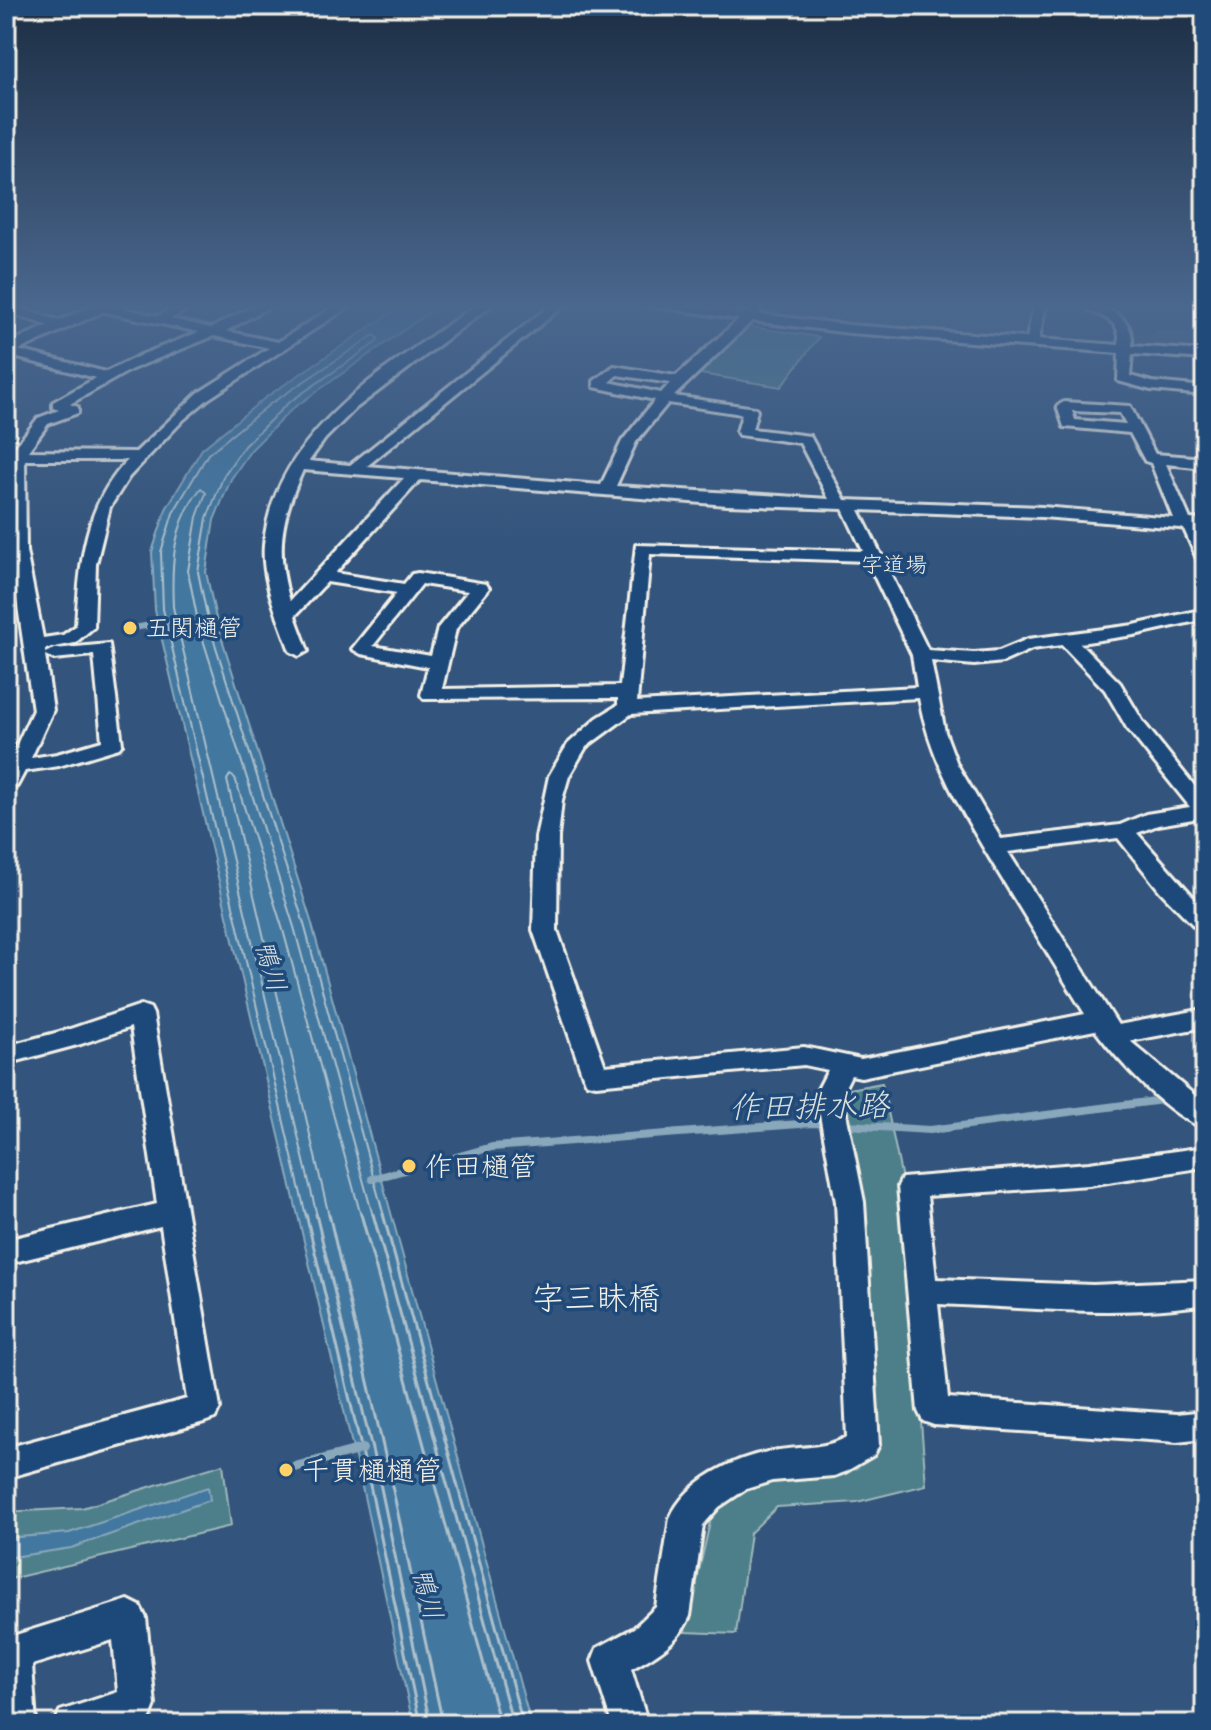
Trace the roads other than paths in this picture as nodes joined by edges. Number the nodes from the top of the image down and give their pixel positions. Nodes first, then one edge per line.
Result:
1 (94, 385) edge
2 (221, 385) edge
3 (380, 385) edge
4 (459, 385) edge
5 (603, 385) edge
6 (676, 385) edge
7 (1147, 385) edge
8 (1205, 391) edge
9 (666, 397) junction
10 (1134, 429) dead end
11 (11, 455) edge
12 (140, 456) junction
13 (1157, 460) junction
14 (1205, 463) edge
15 (297, 465) junction
16 (352, 471) junction
17 (415, 476) junction
18 (606, 491) junction
19 (845, 505) junction
20 (1193, 525) edge
21 (873, 556) junction
22 (1205, 559) edge
23 (322, 576) junction
24 (409, 590) junction
25 (1205, 614) edge
26 (287, 615) junction
27 (1064, 637) junction
28 (36, 650) junction
29 (299, 651) dead end
30 (921, 655) junction
31 (439, 663) junction
32 (928, 692) junction
33 (628, 700) junction
34 (17, 766) junction
35 (6, 783) edge
36 (1204, 811) edge
37 (1124, 831) junction
38 (994, 847) junction
39 (1205, 924) edge
40 (1205, 1018) edge
41 (1106, 1027) junction
42 (7, 1059) edge
43 (844, 1064) junction
44 (1205, 1118) edge
45 (1205, 1157) edge
46 (172, 1212) junction
47 (6, 1252) edge
48 (922, 1291) junction
49 (1205, 1292) edge
50 (1205, 1425) edge
51 (6, 1463) edge
52 (18, 1724) edge
53 (73, 1724) edge
54 (630, 1724) edge

1 - 11 street
2 - 12 street
3 - 15 street
4 - 16 street
5 - 9 street
6 - 9 street
7 - 8 street
9 - 18 street
9 - 19 street
10 - 13 street
11 - 12 street
11 - 28 street
12 - 28 street
13 - 14 street
13 - 20 street
15 - 16 street
15 - 26 street
16 - 17 street
17 - 18 street
17 - 23 street
18 - 19 street
19 - 20 street
19 - 21 street
20 - 22 street
21 - 30 street
21 - 33 street
23 - 24 street
23 - 26 street
24 - 31 street
24 - 31 street
25 - 27 street
26 - 29 street
27 - 30 street
27 - 36 street
28 - 34 street
28 - 34 street
30 - 32 street
31 - 33 street
32 - 33 street
32 - 38 street
33 - 43 street
34 - 35 street
36 - 37 street
37 - 38 street
37 - 39 street
38 - 41 street
40 - 41 street
41 - 43 street
41 - 44 street
42 - 46 street
43 - 54 street
45 - 48 street
46 - 47 street
46 - 51 street
48 - 49 street
48 - 50 street
52 - 53 street

